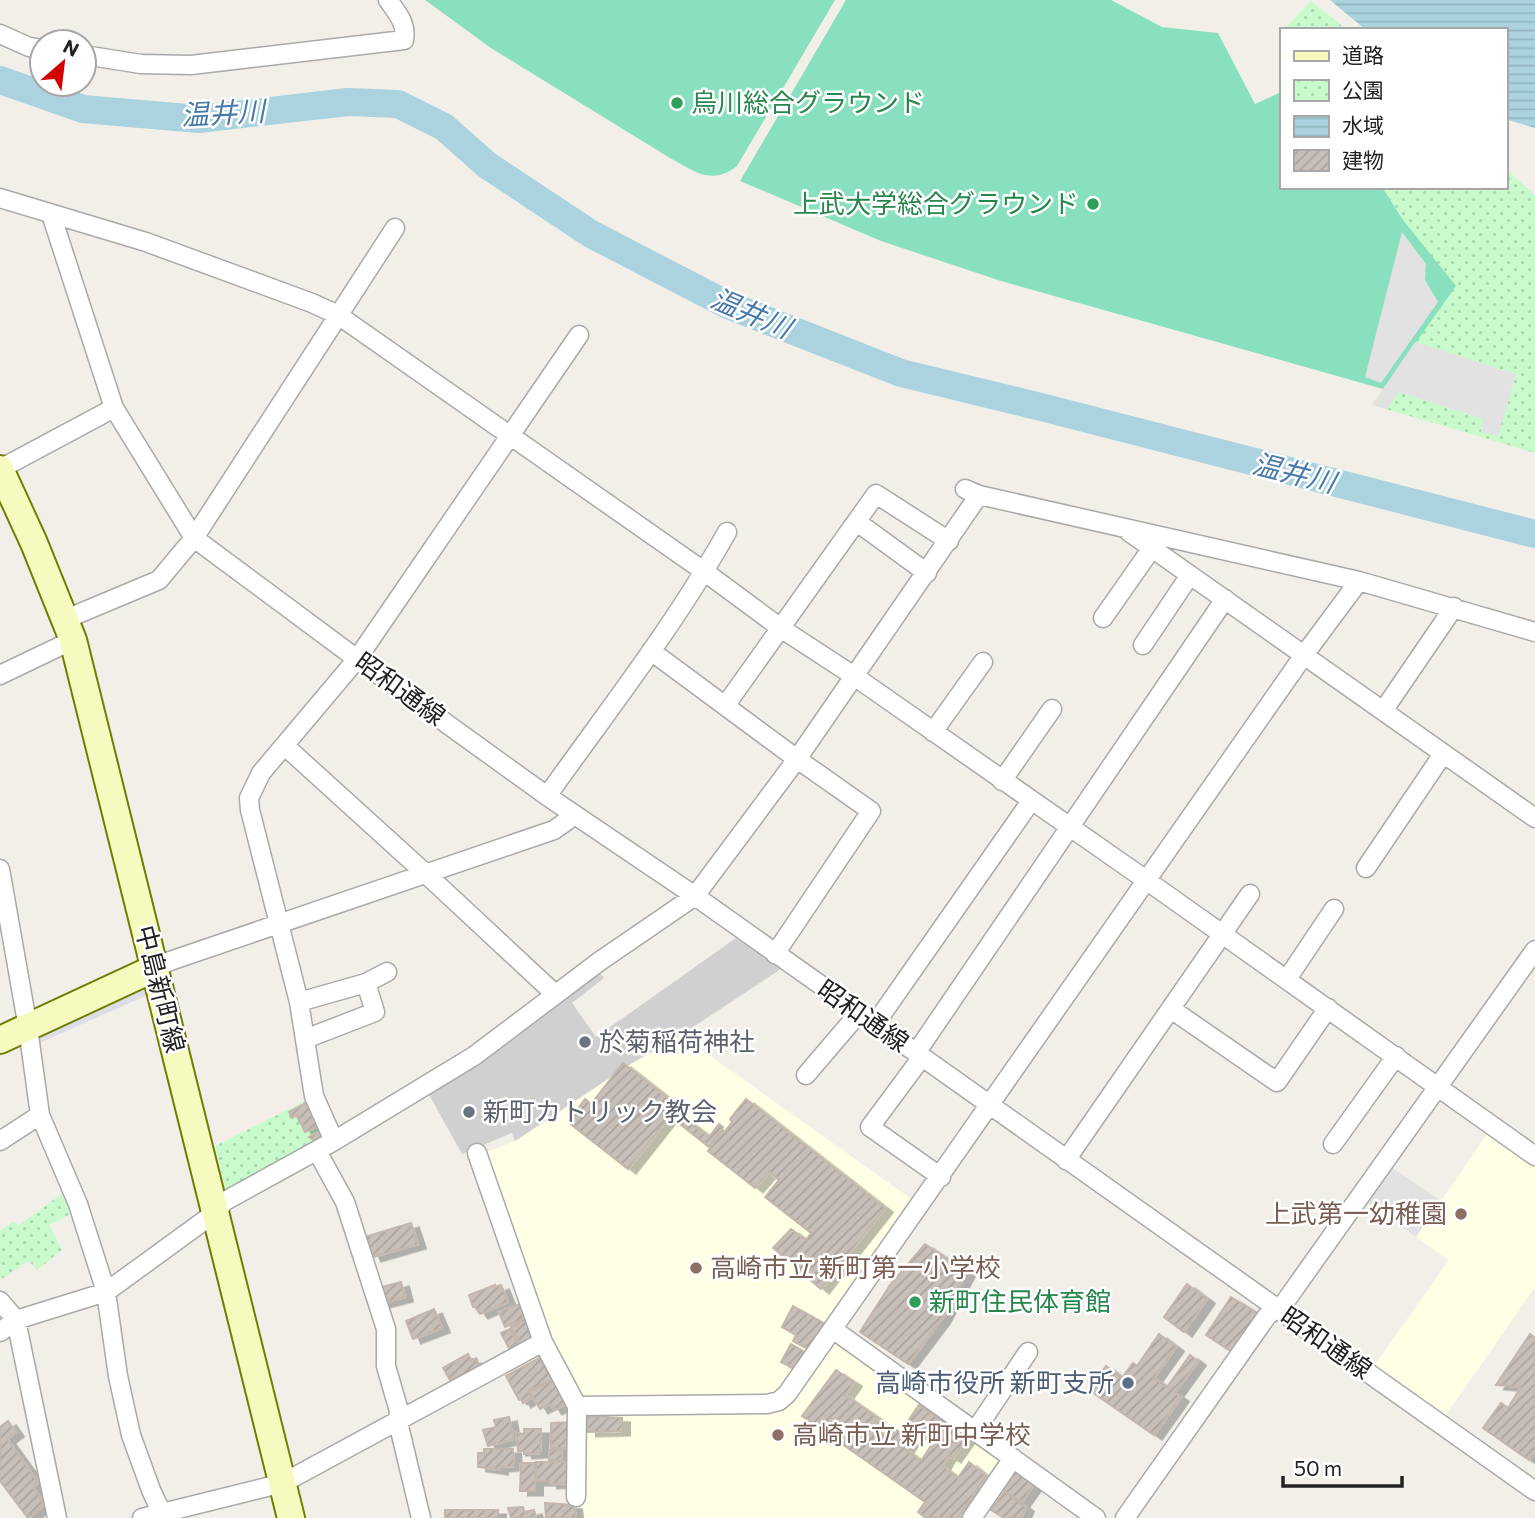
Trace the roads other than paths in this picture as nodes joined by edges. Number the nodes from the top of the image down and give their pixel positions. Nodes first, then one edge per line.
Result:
1 (387, 0) edge
2 (0, 34) edge
3 (28, 47) edge
4 (98, 57) edge
5 (0, 198) edge
6 (51, 214) junction
7 (395, 228) dead end
8 (338, 315) junction
9 (579, 335) dead end
10 (114, 408) junction
11 (509, 435) junction
12 (0, 469) edge
13 (857, 522) junction
14 (1121, 526) junction
15 (727, 532) dead end
16 (194, 538) junction
17 (948, 541) junction
18 (1152, 548) junction
19 (705, 572) junction
20 (926, 573) junction
21 (1190, 575) junction
22 (1359, 581) junction
23 (1225, 599) junction
24 (1454, 607) junction
25 (1102, 618) dead end
26 (69, 629) junction
27 (782, 629) junction
28 (1535, 632) edge
29 (1143, 645) dead end
30 (651, 651) junction
31 (1304, 655) junction
32 (357, 659) junction
33 (983, 662) dead end
34 (0, 675) edge
35 (854, 676) junction
36 (725, 706) junction
37 (1052, 709) dead end
38 (1383, 711) junction
39 (933, 732) junction
40 (285, 746) junction
41 (1443, 754) junction
42 (796, 760) junction
43 (1002, 781) junction
44 (547, 796) junction
45 (1031, 802) junction
46 (575, 815) junction
47 (1535, 818) edge
48 (1069, 828) junction
49 (1366, 868) dead end
50 (0, 869) edge
51 (425, 873) junction
52 (1146, 880) junction
53 (1250, 894) dead end
54 (695, 896) junction
55 (1334, 909) dead end
56 (279, 923) junction
57 (1223, 934) junction
58 (1535, 950) edge
59 (775, 954) junction
60 (8, 957) edge
61 (155, 968) junction
62 (387, 972) dead end
63 (1287, 979) junction
64 (366, 983) junction
65 (555, 994) junction
66 (299, 1002) junction
67 (1328, 1008) junction
68 (1171, 1009) junction
69 (859, 1013) junction
70 (875, 1024) junction
71 (28, 1028) junction
72 (0, 1040) edge
73 (305, 1040) junction
74 (919, 1055) junction
75 (1396, 1056) junction
76 (806, 1075) dead end
77 (1439, 1086) junction
78 (990, 1106) junction
79 (40, 1115) junction
80 (0, 1141) edge
81 (334, 1141) junction
82 (1333, 1144) dead end
83 (317, 1151) junction
84 (477, 1153) dead end
85 (1535, 1156) edge
86 (1066, 1160) junction
87 (940, 1177) junction
88 (216, 1212) junction
89 (106, 1292) junction
90 (0, 1301) edge
91 (1276, 1308) junction
92 (16, 1320) junction
93 (834, 1330) junction
94 (0, 1332) edge
95 (543, 1342) junction
96 (1028, 1352) dead end
97 (577, 1406) junction
98 (398, 1422) junction
99 (975, 1431) junction
100 (1013, 1458) junction
101 (283, 1483) junction
102 (1535, 1491) edge
103 (576, 1497) dead end
104 (164, 1516) edge
105 (57, 1518) edge
106 (142, 1518) edge
107 (291, 1518) edge
108 (421, 1518) edge
109 (972, 1518) edge
110 (1096, 1518) edge
111 (1125, 1518) edge

1 - 4 street
2 - 3 street
5 - 6 street
6 - 8 street
6 - 10 street
7 - 8 street
8 - 11 street
8 - 16 street
9 - 11 street
10 - 12 street
10 - 16 street
11 - 19 street
11 - 32 street
12 - 26 main road, 中島新町線
13 - 17 street
13 - 20 street
13 - 27 street
14 - 17 street
14 - 18 street
14 - 22 street
15 - 19 street
16 - 26 street
16 - 32 street, 昭和通線
17 - 20 street
18 - 21 street
18 - 25 street
19 - 27 street
19 - 30 street
20 - 35 street
21 - 23 street
21 - 29 street
22 - 24 street
22 - 31 street
23 - 31 street
23 - 48 street
24 - 28 street
24 - 38 street
26 - 34 street
26 - 61 main road, 中島新町線
27 - 35 street
27 - 36 street
30 - 36 street
30 - 44 street
31 - 38 street
31 - 52 street
32 - 40 street
32 - 44 street, 昭和通線
33 - 39 street
35 - 39 street
35 - 42 street
36 - 42 street
37 - 43 street
38 - 41 street
39 - 43 street
40 - 51 street
40 - 56 street
41 - 47 street
41 - 49 street
42 - 54 street
42 - 59 street
43 - 45 street
44 - 46 street, 昭和通線
45 - 48 street
45 - 70 street
46 - 51 street
46 - 54 street, 昭和通線
48 - 52 street
48 - 74 street
50 - 60 street
51 - 56 street
51 - 65 street
52 - 57 street
52 - 78 street
53 - 57 street
54 - 59 street, 昭和通線
54 - 65 street
55 - 63 street
56 - 61 street
56 - 66 street
57 - 63 street
57 - 68 street
58 - 77 street
59 - 69 street, 昭和通線
60 - 71 street
61 - 71 main road
61 - 88 main road, 中島新町線
62 - 64 street
63 - 67 street
64 - 66 street
64 - 73 street
65 - 81 street
66 - 73 street
67 - 68 street
67 - 75 street
68 - 86 street
69 - 70 street, 昭和通線
69 - 76 street
70 - 74 street, 昭和通線
71 - 72 main road
71 - 79 street
73 - 81 street
74 - 78 street, 昭和通線
74 - 87 street
75 - 77 street
75 - 82 street
77 - 85 street
77 - 91 street
78 - 86 street, 昭和通線
78 - 87 street
79 - 80 street
79 - 89 street
81 - 83 street
83 - 88 street
83 - 98 street
84 - 95 street
86 - 91 street, 昭和通線
87 - 93 street
88 - 89 street
88 - 101 main road, 中島新町線
89 - 92 street
89 - 104 street
90 - 92 street
91 - 102 street, 昭和通線
91 - 111 street
92 - 94 street
92 - 105 street
93 - 97 street
93 - 99 street
95 - 97 street
95 - 98 street
96 - 99 street
97 - 103 street
98 - 101 street
98 - 108 street
99 - 100 street
100 - 109 street
100 - 110 street
101 - 104 street
101 - 107 main road, 中島新町線
104 - 106 street

